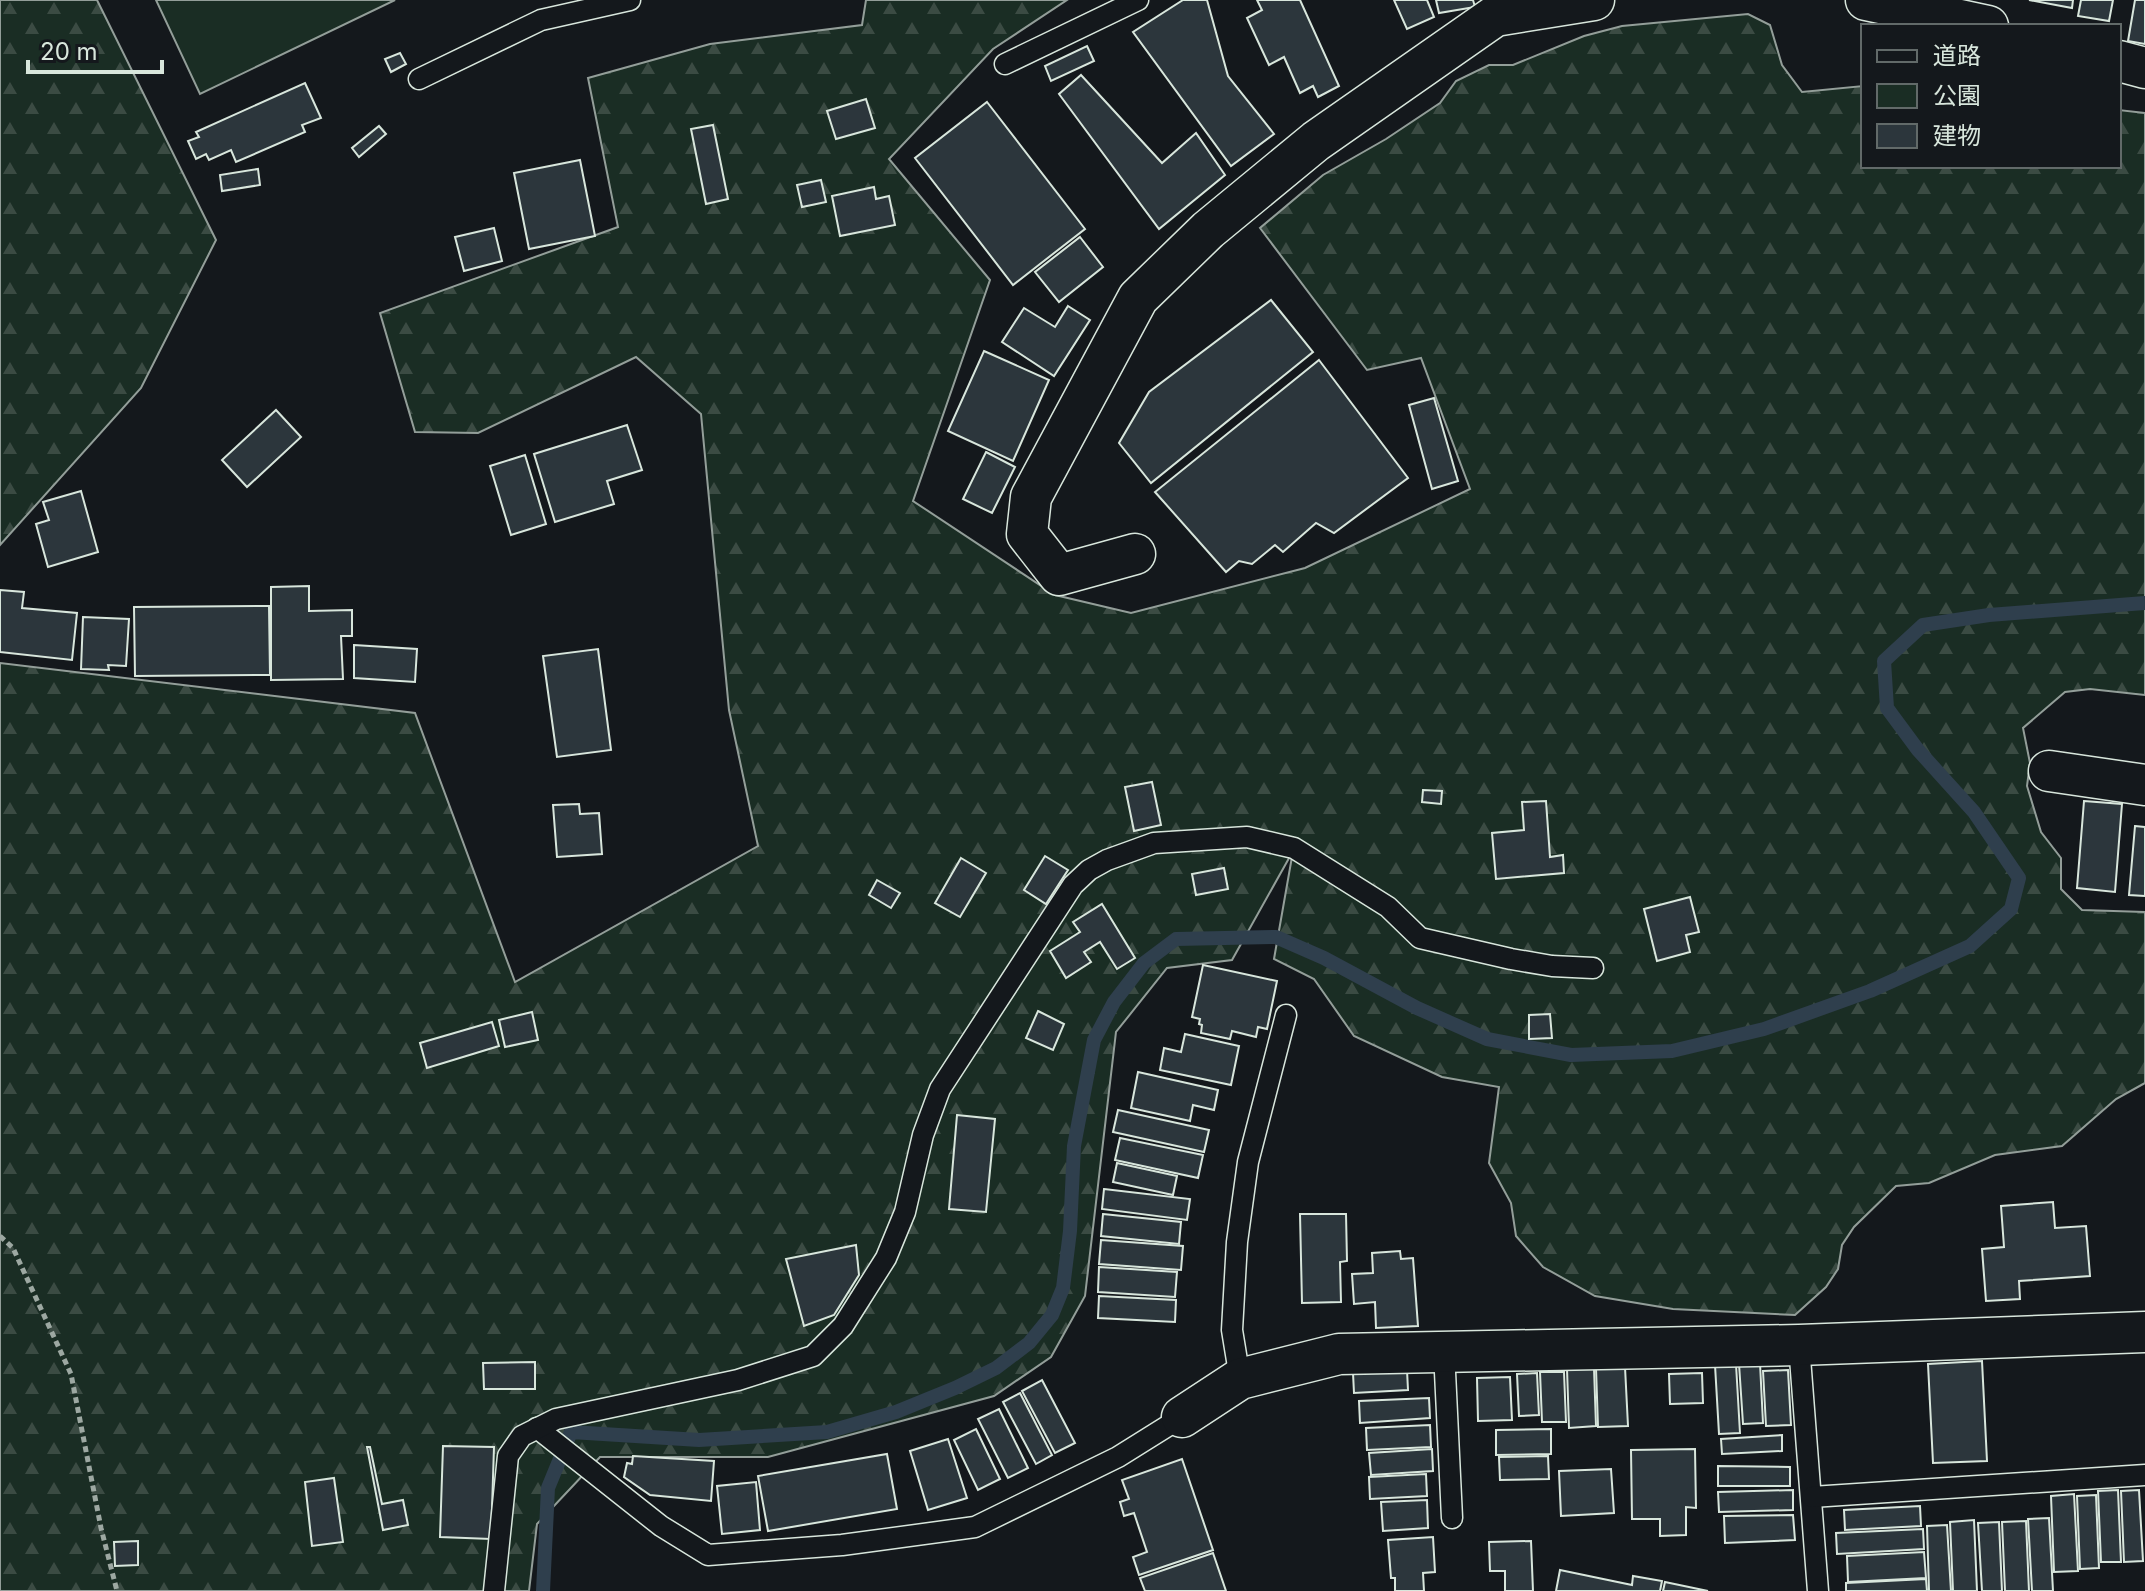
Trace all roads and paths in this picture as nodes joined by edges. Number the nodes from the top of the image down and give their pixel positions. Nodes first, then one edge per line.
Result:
1 (630, 0) edge
2 (1138, 0) edge
3 (1594, 0) edge
4 (1866, 0) edge
5 (1979, 24) edge
6 (2121, 62) edge
7 (1005, 64) dead end
8 (2145, 68) edge
9 (419, 79) dead end
10 (1135, 554) dead end
11 (2049, 771) dead end
12 (2145, 785) edge
13 (1593, 968) dead end
14 (1286, 1015) dead end
15 (0, 1236) edge
16 (2145, 1332) edge
17 (1799, 1345) junction
18 (1444, 1351) junction
19 (1240, 1379) junction
20 (1182, 1417) joint
21 (537, 1428) junction
22 (2145, 1475) edge
23 (1812, 1497) junction
24 (1452, 1518) dead end
25 (117, 1591) edge
26 (494, 1591) edge
27 (1818, 1591) edge

1 - 9 lane
2 - 7 lane
3 - 10 street
4 - 5 street
6 - 8 street
11 - 12 street
13 - 21 lane
14 - 19 lane
15 - 25 path
16 - 17 street
17 - 18 street
17 - 23 lane
18 - 19 street
18 - 24 lane
19 - 20 street
20 - 21 lane
21 - 26 lane
22 - 23 lane
23 - 27 lane

